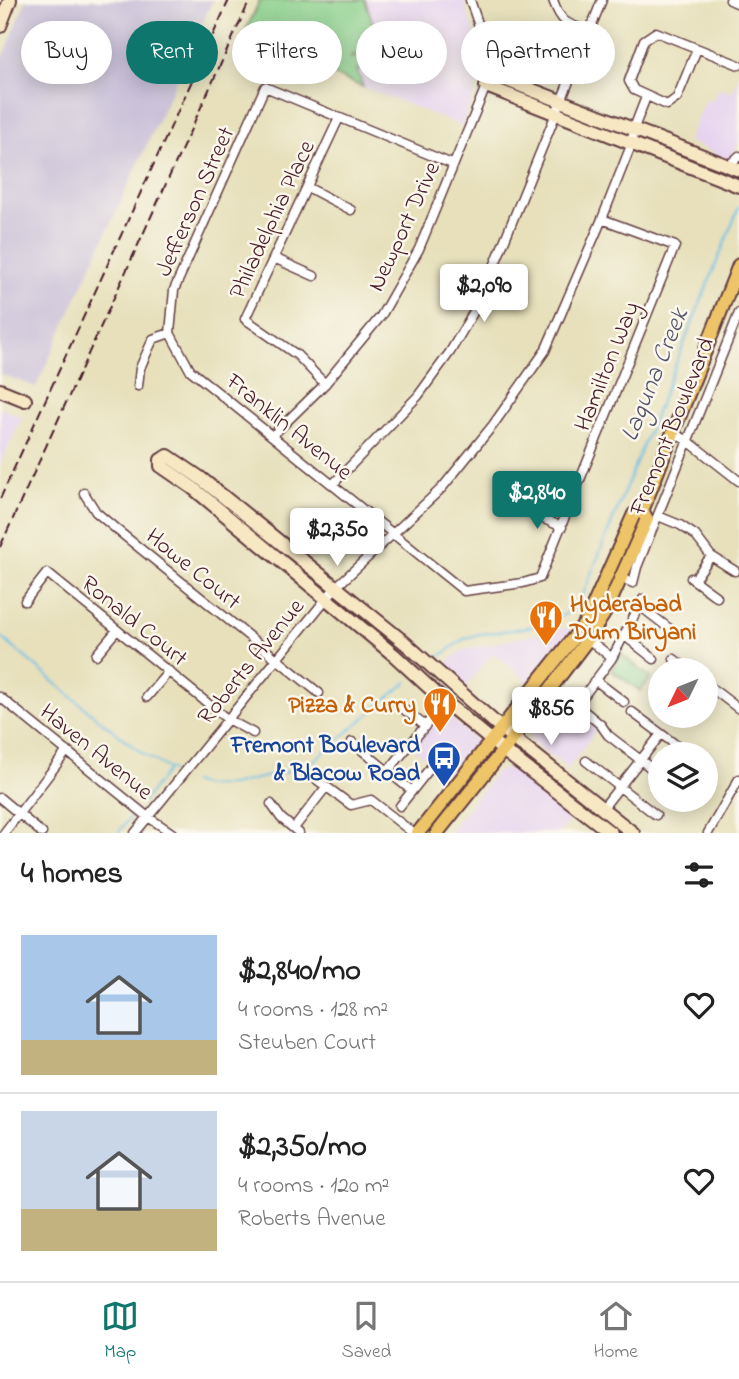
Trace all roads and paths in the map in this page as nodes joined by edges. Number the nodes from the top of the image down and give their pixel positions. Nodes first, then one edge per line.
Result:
1 (10, 0) edge
2 (470, 0) edge
3 (553, 0) edge
4 (602, 0) edge
5 (730, 0) edge
6 (739, 4) edge
7 (477, 21) edge
8 (563, 21) edge
9 (593, 21) edge
10 (0, 26) edge
11 (697, 49) junction
12 (739, 65) edge
13 (511, 84) edge
14 (568, 84) edge
15 (486, 86) joint
16 (646, 97) junction
17 (558, 108) junction
18 (339, 118) junction
19 (634, 128) junction
20 (632, 143) junction
21 (739, 156) edge
22 (453, 164) junction
23 (733, 168) edge
24 (739, 186) edge
25 (307, 187) junction
26 (351, 210) dead end
27 (602, 219) junction
28 (274, 258) junction
29 (739, 265) edge
30 (314, 276) dead end
31 (739, 313) edge
32 (170, 333) junction
33 (325, 384) junction
34 (138, 386) dead end
35 (0, 390) edge
36 (24, 400) dead end
37 (674, 433) junction
38 (273, 435) junction
39 (688, 441) junction
40 (739, 481) edge
41 (333, 484) junction
42 (84, 493) dead end
43 (524, 510) dead end
44 (642, 510) junction
45 (658, 516) junction
46 (562, 527) junction
47 (392, 533) junction
48 (711, 556) junction
49 (735, 572) dead end
50 (622, 578) junction
51 (464, 591) joint
52 (331, 593) junction
53 (717, 597) dead end
54 (25, 601) dead end
55 (117, 630) junction
56 (675, 633) dead end
57 (625, 636) junction
58 (588, 639) junction
59 (96, 655) dead end
60 (276, 658) junction
61 (612, 658) junction
62 (653, 658) edge
63 (169, 671) junction
64 (595, 680) junction
65 (319, 693) dead end
66 (718, 693) edge
67 (0, 697) edge
68 (147, 697) dead end
69 (445, 702) junction
70 (624, 702) dead end
71 (397, 704) dead end
72 (739, 709) edge
73 (632, 712) dead end
74 (226, 719) junction
75 (424, 725) junction
76 (502, 729) junction
77 (253, 733) dead end
78 (661, 734) junction
79 (513, 738) junction
80 (493, 740) junction
81 (352, 742) dead end
82 (672, 742) edge
83 (503, 750) junction
84 (67, 751) junction
85 (586, 761) dead end
86 (640, 761) junction
87 (431, 767) dead end
88 (648, 767) edge
89 (388, 771) junction
90 (312, 776) dead end
91 (739, 779) edge
92 (326, 787) junction
93 (620, 787) junction
94 (412, 791) junction
95 (0, 798) edge
96 (271, 804) dead end
97 (400, 806) dead end
98 (602, 809) junction
99 (19, 813) junction
100 (656, 815) dead end
101 (148, 817) junction
102 (297, 830) edge
103 (711, 832) edge
104 (4, 833) edge
105 (42, 833) edge
106 (135, 833) edge
107 (172, 833) edge
108 (416, 833) edge
109 (437, 833) edge
110 (611, 833) edge
111 (633, 833) edge

1 - 10 street
2 - 7 street
3 - 8 street
4 - 9 street
5 - 6 street
11 - 12 street
11 - 16 street
11 - 16 street
13 - 17 street
14 - 17 street
15 - 17 street
15 - 22 street, Newport Drive
16 - 19 street, Roberts Avenue
17 - 19 street
17 - 20 street
17 - 41 street
18 - 22 street
18 - 25 street, Philadelphia Place
18 - 32 street, Jefferson Street
19 - 20 street, Roberts Avenue
19 - 23 street
20 - 24 street
20 - 27 street, Roberts Avenue
21 - 23 street
22 - 33 street, Newport Drive
25 - 26 street
25 - 28 street, Philadelphia Place
27 - 46 street, Hamilton Way
27 - 47 street, Roberts Avenue
28 - 30 street
28 - 33 street, Philadelphia Place
29 - 37 main road, Fremont Boulevard
31 - 39 street, Fremont Boulevard
32 - 34 street
32 - 38 street, Franklin Avenue
33 - 38 street, Newport Drive
35 - 36 street
37 - 39 street
37 - 44 main road, Fremont Boulevard
38 - 41 street, Franklin Avenue
39 - 40 street
39 - 45 street, Fremont Boulevard
41 - 47 street, Franklin Avenue
42 - 60 street, Howe Court
43 - 46 street
44 - 50 main road, Fremont Boulevard
44 - 76 main road, Fremont Boulevard
45 - 48 street
45 - 50 street, Fremont Boulevard
46 - 51 street, Hamilton Way
47 - 51 street, Franklin Avenue
47 - 52 street, Roberts Avenue
48 - 49 street
48 - 53 street
50 - 58 main road, Fremont Boulevard
52 - 52 street
52 - 60 street, Roberts Avenue
52 - 69 street
52 - 76 street
54 - 55 street, Ronald Court
55 - 59 street
55 - 63 street, Ronald Court
56 - 57 street
57 - 61 street
57 - 62 street
58 - 61 street
58 - 79 main road, Fremont Boulevard
60 - 65 street, Howe Court
60 - 74 street, Roberts Avenue
61 - 64 street
63 - 68 street
63 - 74 street, Ronald Court
64 - 70 street
64 - 86 street
66 - 72 street
67 - 84 street, Haven Avenue
69 - 75 street
69 - 80 street
71 - 75 street
73 - 78 street
74 - 77 street, Ronald Court
74 - 101 street, Roberts Avenue
75 - 89 street
76 - 79 street
76 - 80 main road, Fremont Boulevard
78 - 82 street
78 - 86 street
79 - 83 main road, Fremont Boulevard
79 - 98 street
80 - 83 street
80 - 108 main road, Fremont Boulevard
81 - 89 street
83 - 109 main road, Fremont Boulevard
83 - 110 street
84 - 99 street
84 - 101 street, Haven Avenue
85 - 93 street
86 - 88 street
86 - 93 street
87 - 94 street
89 - 94 street
90 - 92 street
91 - 103 street
92 - 102 street
92 - 108 street
93 - 98 street
93 - 100 street
94 - 97 street
95 - 99 street
96 - 102 street
98 - 111 street
99 - 104 street
99 - 105 street
101 - 106 street, Roberts Avenue
101 - 107 street, Haven Avenue

